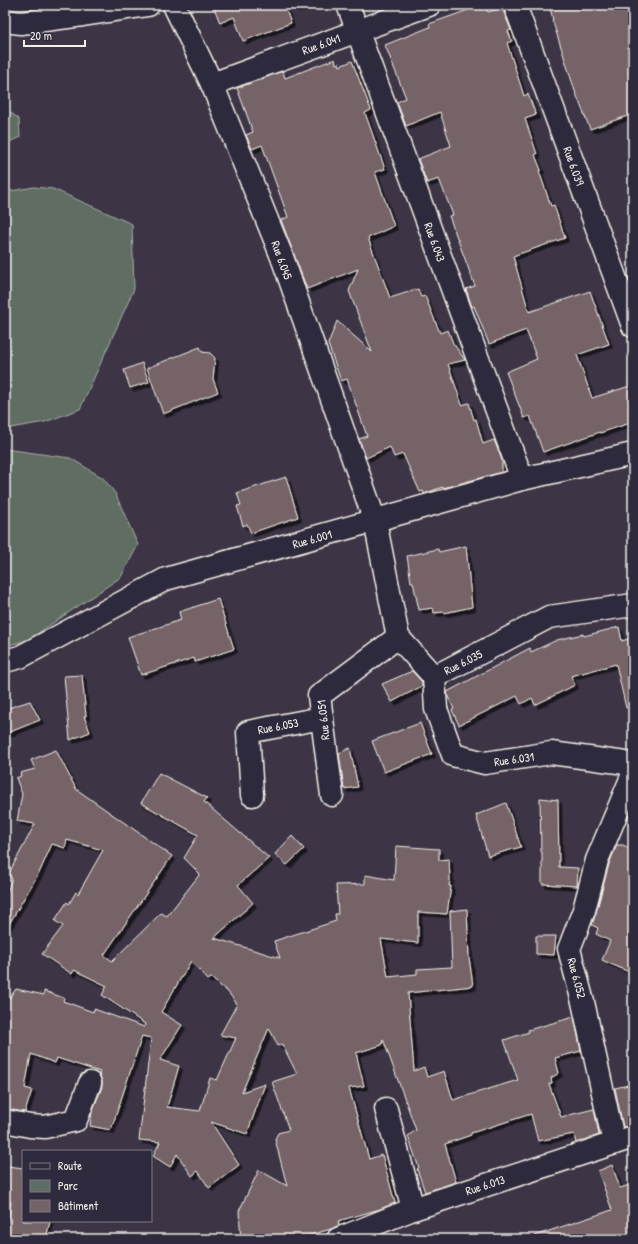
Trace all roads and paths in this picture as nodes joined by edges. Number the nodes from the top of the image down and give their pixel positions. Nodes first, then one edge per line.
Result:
1 (148, 5) edge
2 (174, 5) edge
3 (348, 5) edge
4 (429, 5) edge
5 (515, 5) edge
6 (5, 21) edge
7 (358, 31) junction
8 (212, 84) junction
9 (633, 326) edge
10 (633, 454) edge
11 (522, 479) junction
12 (375, 521) junction
13 (633, 605) edge
14 (398, 637) junction
15 (5, 661) edge
16 (434, 677) junction
17 (322, 718) junction
18 (633, 764) edge
19 (633, 774) edge
20 (332, 794) dead end
21 (252, 795) dead end
22 (90, 1083) dead end
23 (386, 1109) dead end
24 (5, 1121) edge
25 (623, 1140) edge
26 (413, 1209) junction
27 (338, 1239) edge

1 - 6 street
2 - 8 street, Rue 6.045
3 - 7 street, Rue 6.043
4 - 7 street, Rue 6.041
5 - 9 street, Rue 6.039
7 - 8 street, Rue 6.041
7 - 11 street, Rue 6.043
8 - 12 street, Rue 6.045
10 - 11 street, Rue 6.001
11 - 12 street, Rue 6.001
12 - 14 street
12 - 15 street, Rue 6.001
13 - 16 street, Rue 6.035
14 - 16 street, Rue 6.035
14 - 17 street, Rue 6.051
16 - 18 street, Rue 6.031
17 - 20 street, Rue 6.051
17 - 21 street, Rue 6.053
19 - 25 street, Rue 6.052
22 - 24 street
23 - 26 street
25 - 26 street, Rue 6.013
26 - 27 street, Rue 6.013

